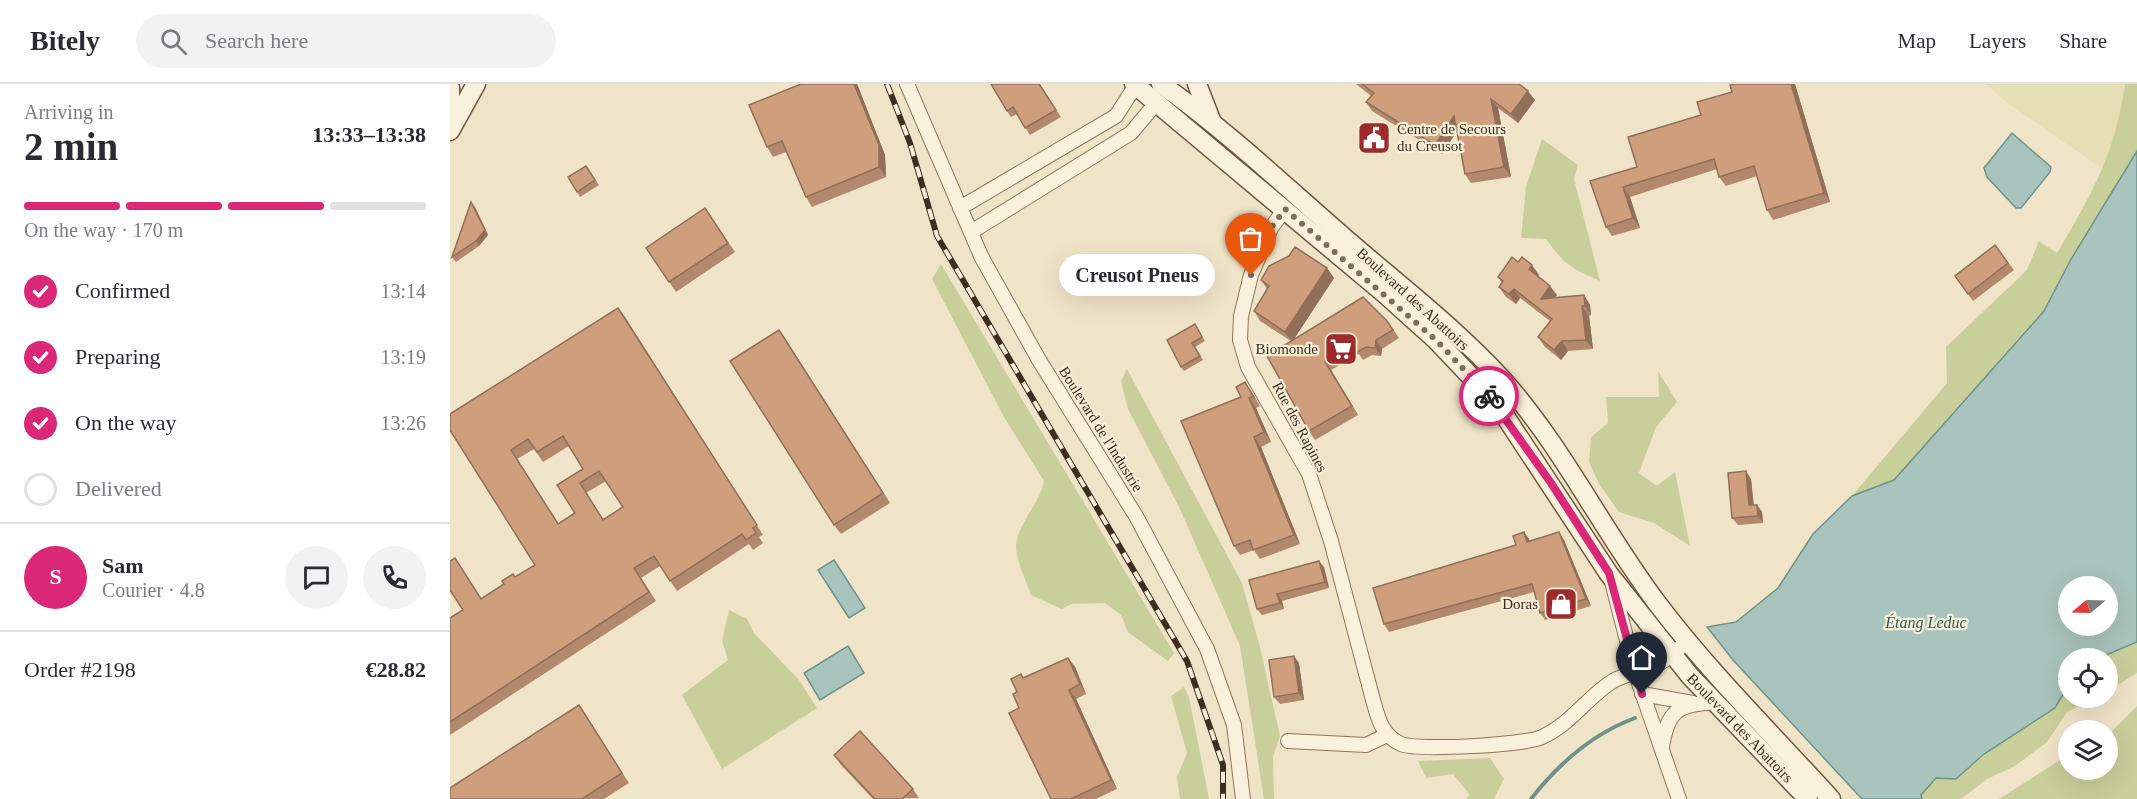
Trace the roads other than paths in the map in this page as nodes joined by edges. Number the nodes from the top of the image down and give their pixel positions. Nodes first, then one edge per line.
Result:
1 (476, 84) edge
2 (907, 84) edge
3 (1136, 84) edge
4 (1197, 84) edge
5 (450, 87) edge
6 (1163, 89) edge
7 (450, 115) edge
8 (1211, 121) junction
9 (450, 131) edge
10 (960, 208) junction
11 (1285, 209) junction
12 (971, 232) junction
13 (1609, 573) junction
14 (1688, 640) junction
15 (1673, 655) junction
16 (1635, 672) junction
17 (1642, 694) junction
18 (1707, 703) junction
19 (1387, 735) junction
20 (1287, 741) dead end
21 (1661, 749) junction
22 (1243, 799) edge
23 (1679, 799) edge
24 (1808, 799) edge
25 (1831, 799) edge

1 - 9 street
2 - 10 street, Boulevard de l'Industrie
3 - 6 street, Boulevard des Abattoirs
3 - 10 street
4 - 8 street
5 - 7 street
6 - 8 street, Boulevard des Abattoirs
6 - 11 street, Boulevard des Abattoirs
6 - 12 street
8 - 14 street, Boulevard des Abattoirs
10 - 12 street, Boulevard de l'Industrie
11 - 13 street, Boulevard des Abattoirs
11 - 19 street, Rue des Rapines
12 - 22 street, Boulevard de l'Industrie
13 - 15 street, Boulevard des Abattoirs
13 - 16 street
14 - 15 street
14 - 25 street, Boulevard des Abattoirs
15 - 16 street
15 - 18 street, Boulevard des Abattoirs
16 - 17 street
16 - 19 street
17 - 18 street
17 - 21 street
18 - 21 street
18 - 24 street, Boulevard des Abattoirs
19 - 20 street
21 - 23 street

